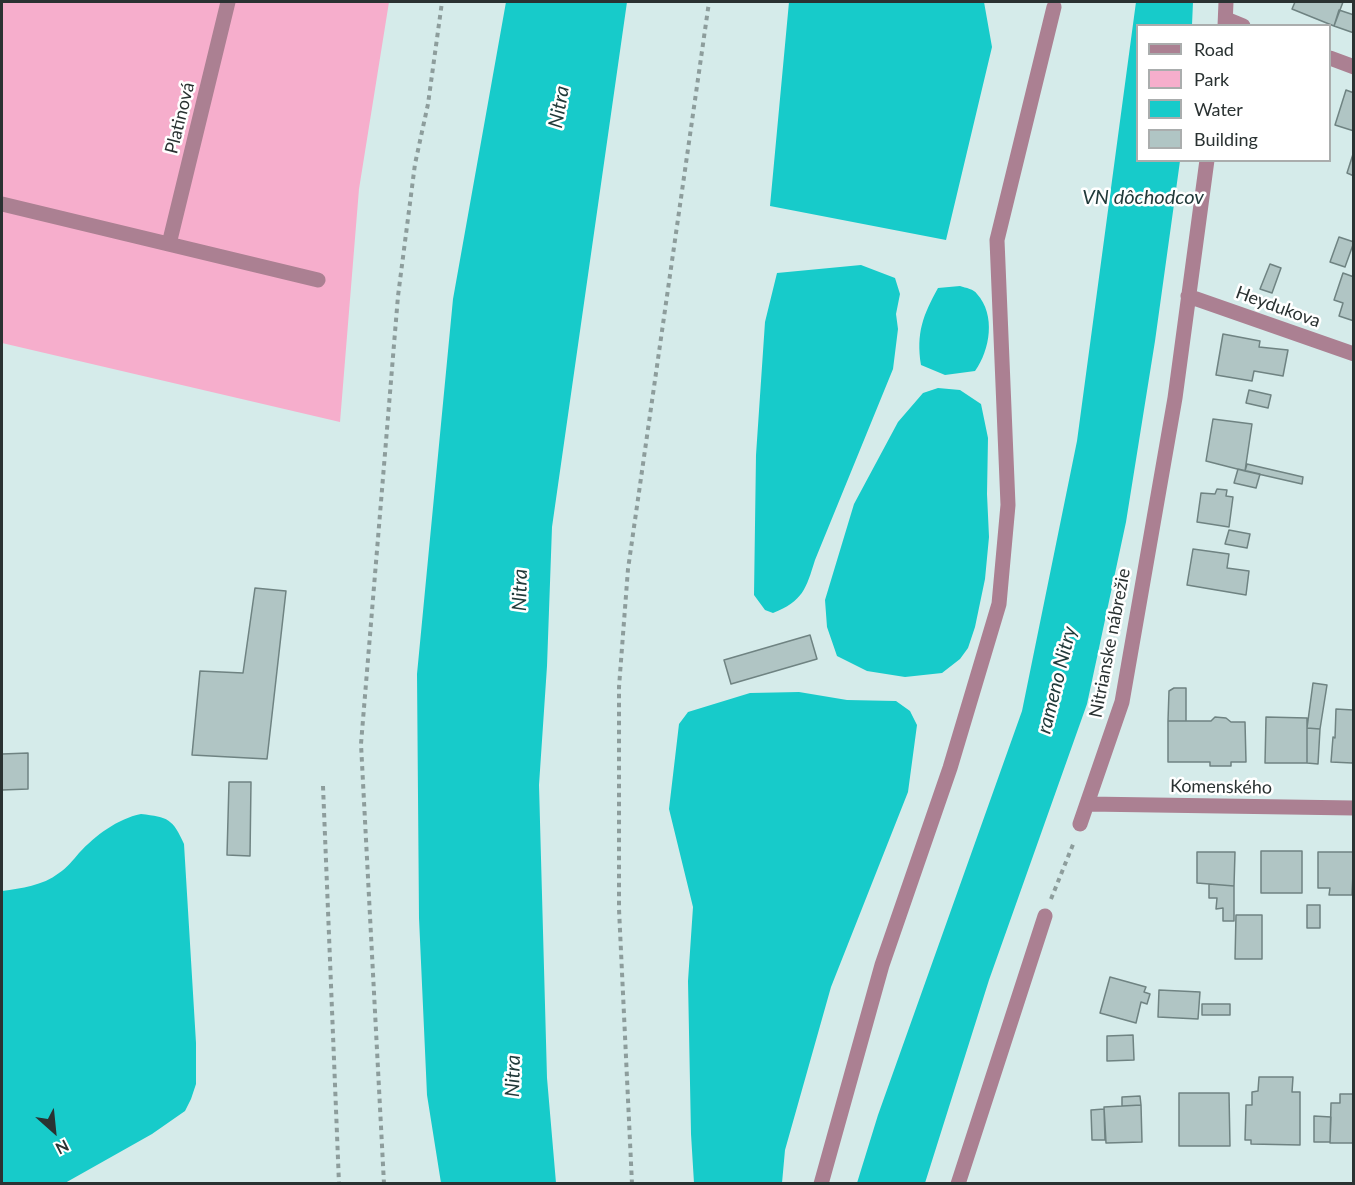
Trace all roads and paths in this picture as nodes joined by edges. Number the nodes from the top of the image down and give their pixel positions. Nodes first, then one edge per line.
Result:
1 (228, 2) edge
2 (442, 2) edge
3 (709, 2) edge
4 (1226, 2) edge
5 (1054, 7) dead end
6 (1226, 22) edge
7 (1331, 59) edge
8 (1353, 67) edge
9 (1207, 162) edge
10 (2, 204) edge
11 (169, 244) junction
12 (318, 280) dead end
13 (1188, 296) junction
14 (1353, 354) edge
15 (323, 786) dead end
16 (1088, 804) junction
17 (1353, 808) edge
18 (1080, 824) joint
19 (1045, 916) joint
20 (339, 1184) edge
21 (384, 1184) edge
22 (632, 1184) edge
23 (821, 1184) edge
24 (958, 1184) edge

1 - 11 street, Platinová
2 - 21 path
3 - 22 path
4 - 6 street
5 - 23 street
7 - 8 street
9 - 13 street, Nitrianske nábrežie
10 - 11 street
11 - 12 street
13 - 14 street, Heydukova
13 - 16 street, Nitrianske nábrežie
15 - 20 path
16 - 17 street, Komenského
16 - 18 street, Nitrianske nábrežie
18 - 19 path
19 - 24 street

